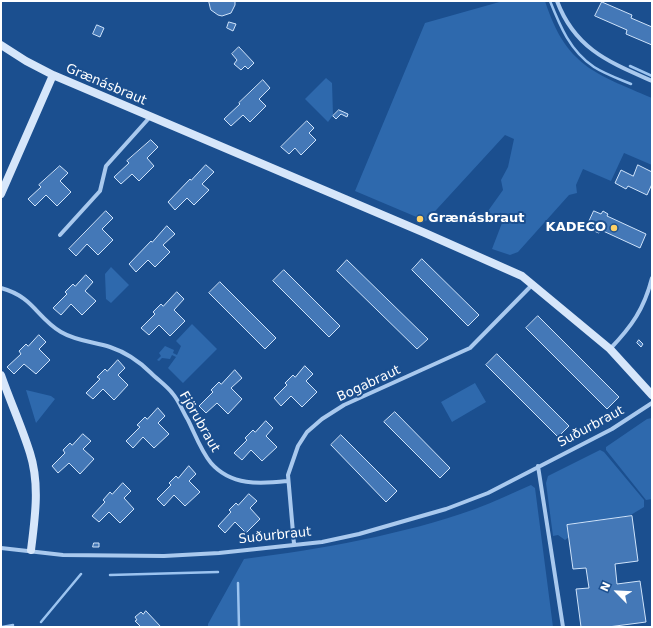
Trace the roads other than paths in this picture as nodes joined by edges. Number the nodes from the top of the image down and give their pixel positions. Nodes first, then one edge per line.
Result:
1 (557, 1) edge
2 (1, 45) edge
3 (53, 75) junction
4 (652, 81) edge
5 (150, 117) junction
6 (1, 194) edge
7 (60, 235) dead end
8 (652, 278) edge
9 (532, 285) junction
10 (1, 288) edge
11 (610, 349) junction
12 (1, 375) edge
13 (652, 395) edge
14 (652, 403) edge
15 (538, 466) junction
16 (287, 481) junction
17 (294, 544) junction
18 (1, 548) edge
19 (31, 550) junction
20 (563, 627) edge

1 - 4 street
2 - 3 street, Grænásbraut
3 - 5 street, Grænásbraut
3 - 6 street
5 - 7 street, Grænásbraut
5 - 9 street, Grænásbraut
8 - 11 street
9 - 11 street, Grænásbraut
9 - 16 street, Bogabraut
10 - 16 street, Fjörubraut
11 - 13 street, Grænásbraut
12 - 19 street
14 - 15 street, Suðurbraut
15 - 17 street, Suðurbraut
15 - 20 street
16 - 17 street, Bogabraut
17 - 19 street, Suðurbraut
18 - 19 street, Suðurbraut

